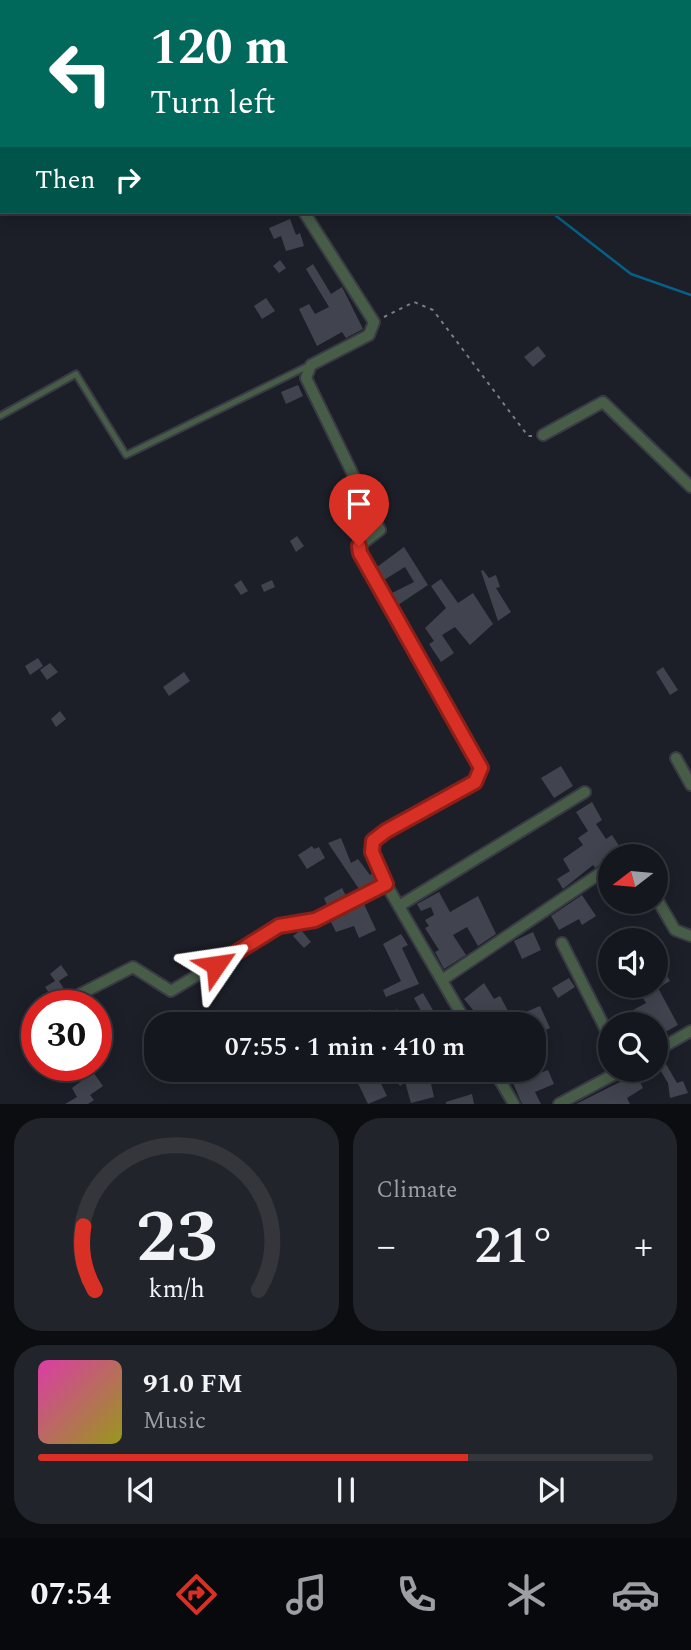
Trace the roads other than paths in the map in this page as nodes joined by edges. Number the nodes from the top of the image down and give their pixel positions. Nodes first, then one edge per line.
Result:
1 (305, 214) edge
2 (311, 365) junction
3 (0, 416) edge
4 (543, 435) road end
5 (691, 487) edge
6 (676, 758) dead end
7 (691, 785) edge
8 (586, 792) dead end
9 (598, 875) edge
10 (386, 884) junction
11 (399, 906) junction
12 (666, 914) edge
13 (691, 936) edge
14 (562, 943) dead end
15 (442, 980) junction
16 (88, 990) edge
17 (460, 1012) edge
18 (598, 1014) edge
19 (691, 1031) edge
20 (668, 1044) edge
21 (501, 1082) edge
22 (600, 1082) edge
23 (514, 1104) edge
24 (559, 1104) edge

1 - 2 street
2 - 3 lane
2 - 10 street
4 - 5 street
6 - 7 street
8 - 11 street
9 - 15 street
10 - 11 street
10 - 16 street
11 - 15 street
12 - 13 street
14 - 18 street
15 - 17 street
19 - 20 street
21 - 23 street
22 - 24 street

